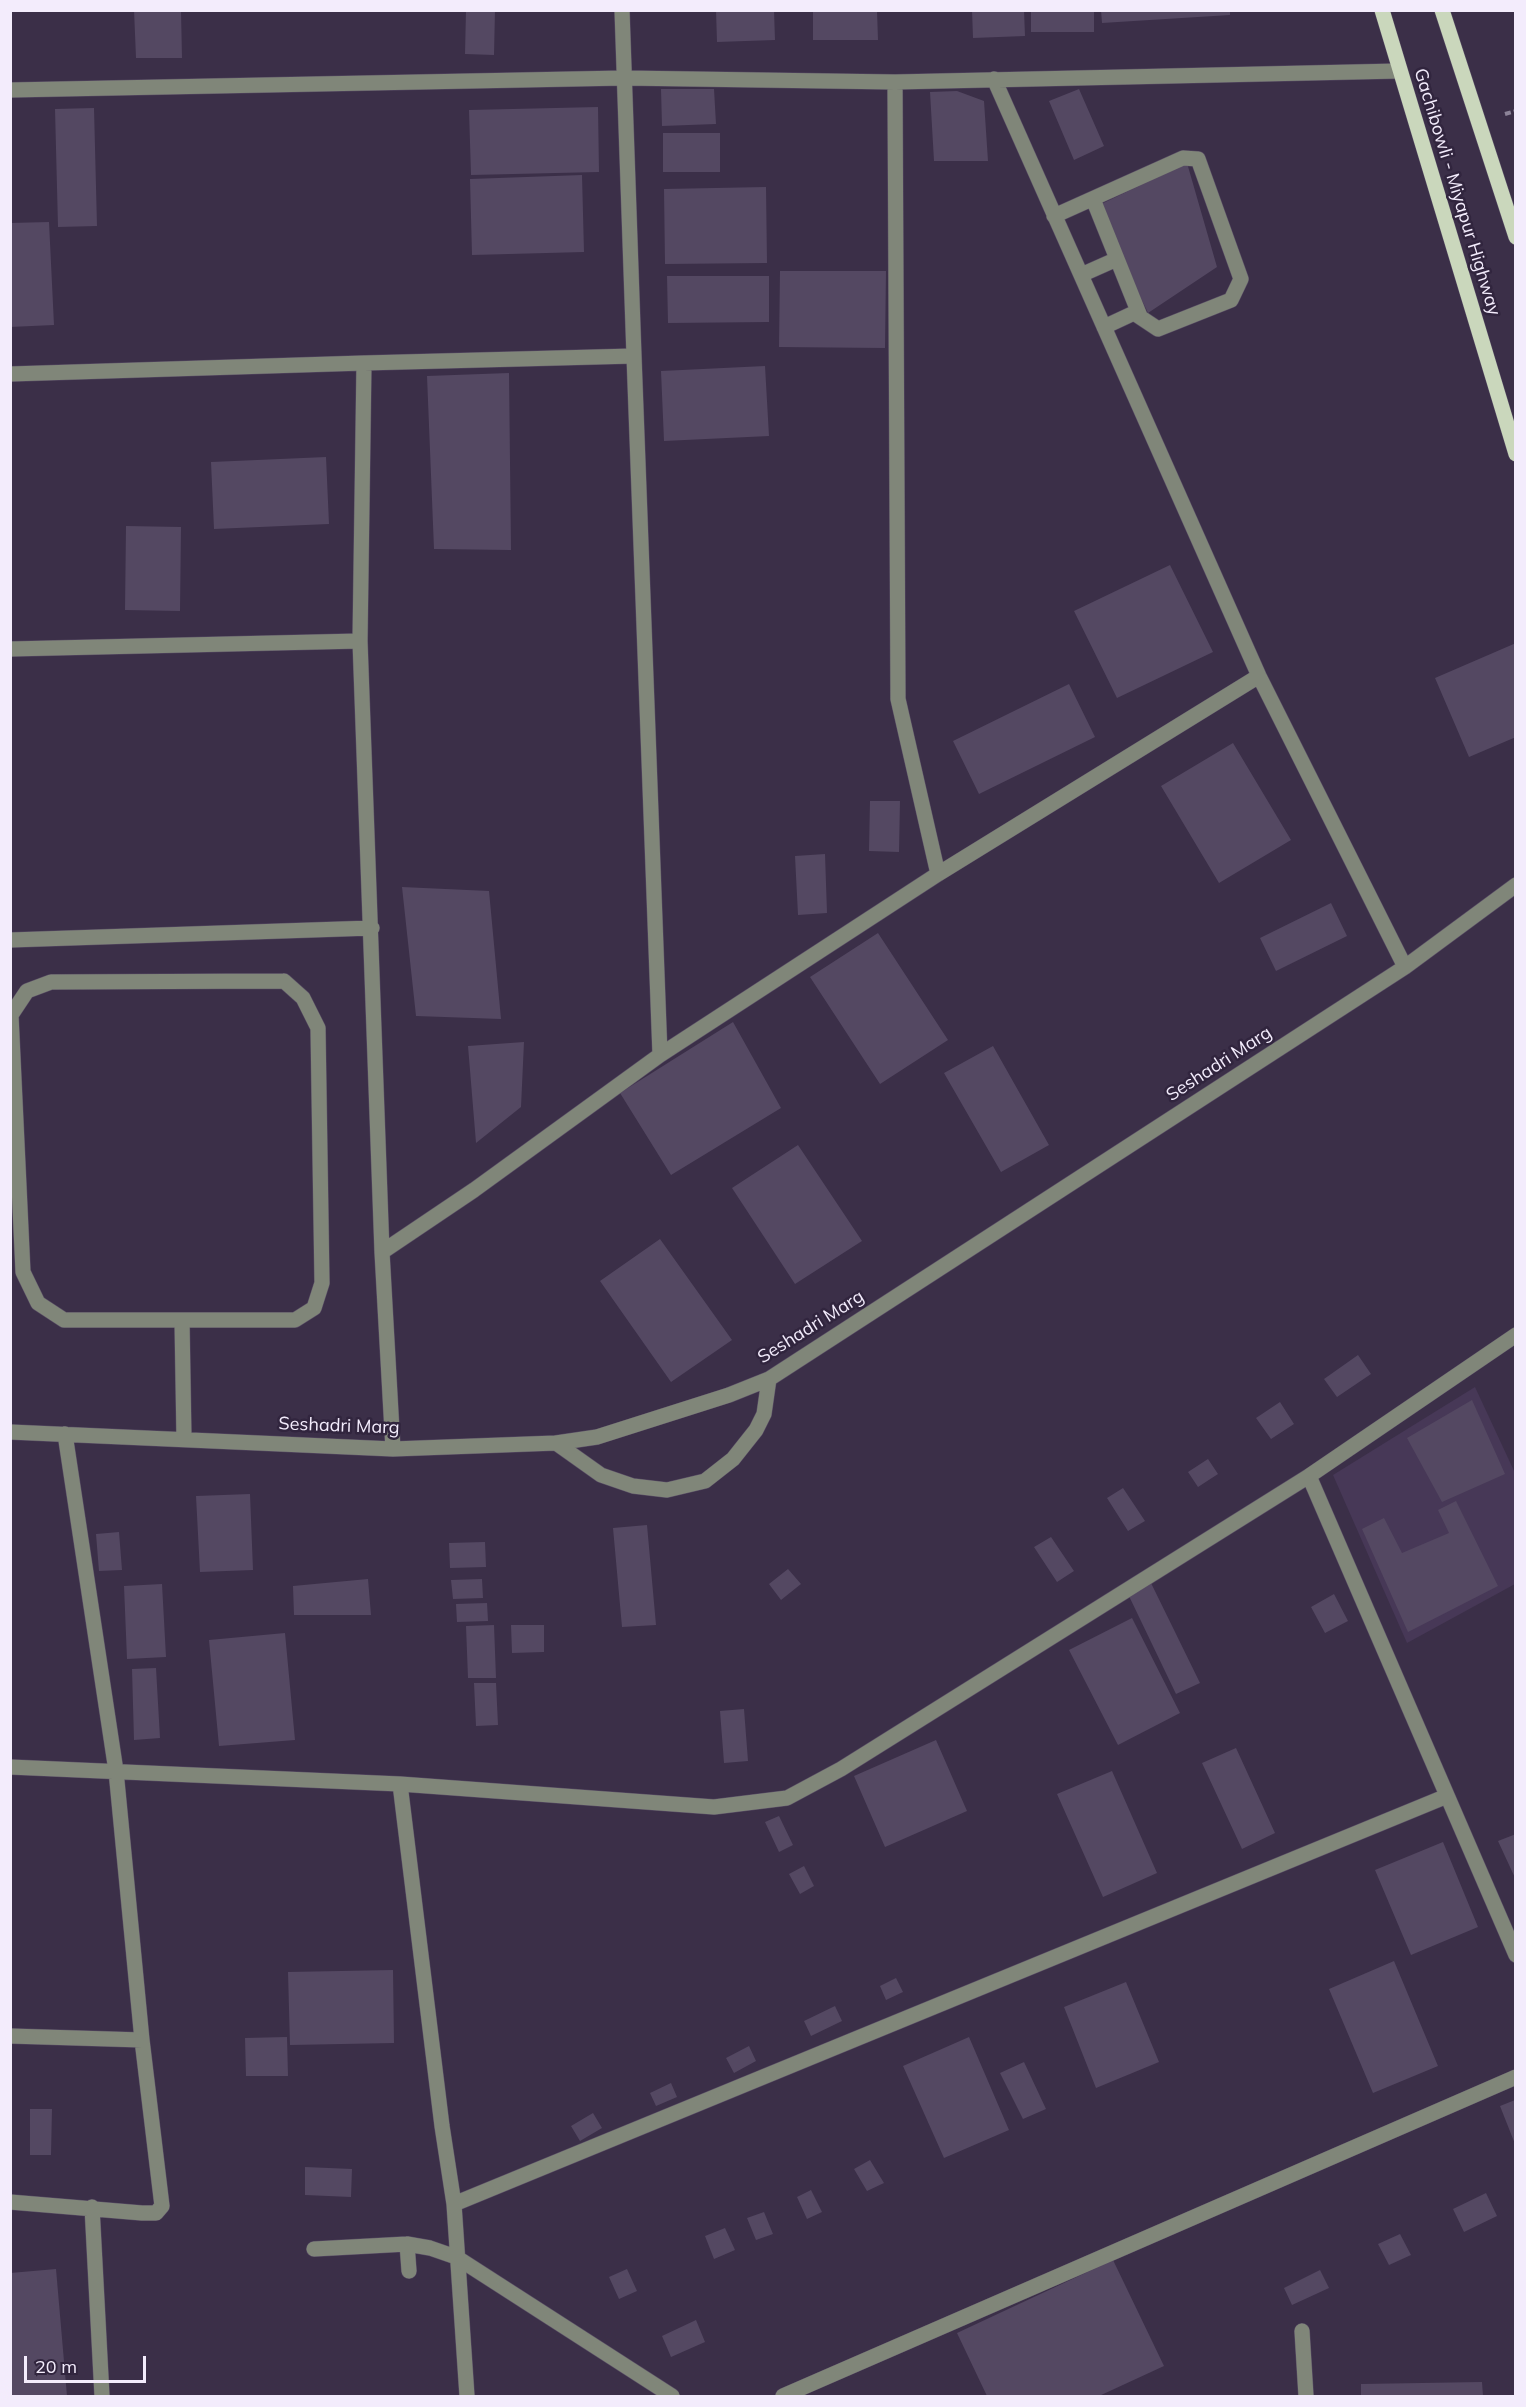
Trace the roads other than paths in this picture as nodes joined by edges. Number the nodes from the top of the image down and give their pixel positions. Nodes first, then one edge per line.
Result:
1 (622, 10) edge
2 (1382, 10) edge
3 (1442, 10) edge
4 (1399, 70) junction
5 (624, 78) junction
6 (994, 79) junction
7 (895, 82) junction
8 (10, 90) edge
9 (1093, 199) junction
10 (1510, 202) edge
11 (1054, 216) junction
12 (1515, 237) edge
13 (1117, 259) junction
14 (1081, 275) junction
15 (1140, 316) junction
16 (1104, 327) junction
17 (634, 356) junction
18 (364, 363) junction
19 (10, 374) edge
20 (1515, 454) edge
21 (360, 640) junction
22 (10, 649) edge
23 (1259, 676) junction
24 (938, 874) junction
25 (1515, 885) edge
26 (372, 928) junction
27 (10, 940) edge
28 (1405, 967) junction
29 (660, 1055) junction
30 (382, 1252) junction
31 (182, 1320) junction
32 (1515, 1335) edge
33 (769, 1379) junction
34 (10, 1432) edge
35 (65, 1434) junction
36 (184, 1439) junction
37 (556, 1443) junction
38 (393, 1449) junction
39 (1309, 1476) junction
40 (10, 1767) edge
41 (116, 1771) junction
42 (400, 1784) junction
43 (1447, 1796) junction
44 (1515, 1955) edge
45 (10, 2036) edge
46 (142, 2040) junction
47 (1515, 2077) edge
48 (10, 2202) edge
49 (454, 2204) junction
50 (92, 2207) junction
51 (407, 2244) junction
52 (314, 2249) dead end
53 (456, 2257) junction
54 (409, 2271) dead end
55 (1302, 2331) dead end
56 (102, 2397) edge
57 (467, 2397) edge
58 (672, 2397) edge
59 (783, 2397) edge
60 (1306, 2397) edge

1 - 5 street
2 - 4 main road, Gachibowli - Miyapur Highway
3 - 10 main road
4 - 6 street
4 - 20 main road, Gachibowli - Miyapur Highway
5 - 7 street
5 - 8 street
5 - 17 street
6 - 7 street
6 - 11 street
7 - 24 street
9 - 11 street
9 - 13 street
9 - 15 street
10 - 12 main road
11 - 14 street
13 - 14 street
13 - 15 street
14 - 16 street
15 - 16 street
16 - 23 street
17 - 18 street
17 - 29 street
18 - 19 street
18 - 21 street
21 - 22 street
21 - 26 street
23 - 24 street
23 - 28 street
24 - 29 street
25 - 28 street, Seshadri Marg
26 - 27 street
26 - 30 street
28 - 33 street, Seshadri Marg
29 - 30 street
30 - 38 street
31 - 31 street
31 - 36 street
32 - 39 street
33 - 37 street, Seshadri Marg
33 - 37 street
34 - 35 street, Seshadri Marg
35 - 36 street, Seshadri Marg
35 - 41 street
36 - 38 street, Seshadri Marg
37 - 38 street, Seshadri Marg
39 - 42 street
39 - 43 street
40 - 41 street
41 - 42 street
41 - 46 street
42 - 49 street
43 - 44 street
43 - 49 street
45 - 46 street
46 - 50 street
47 - 59 street
48 - 50 street
49 - 53 street
50 - 56 street
51 - 52 street
51 - 53 street
51 - 54 street
53 - 57 street
53 - 58 street
55 - 60 street

